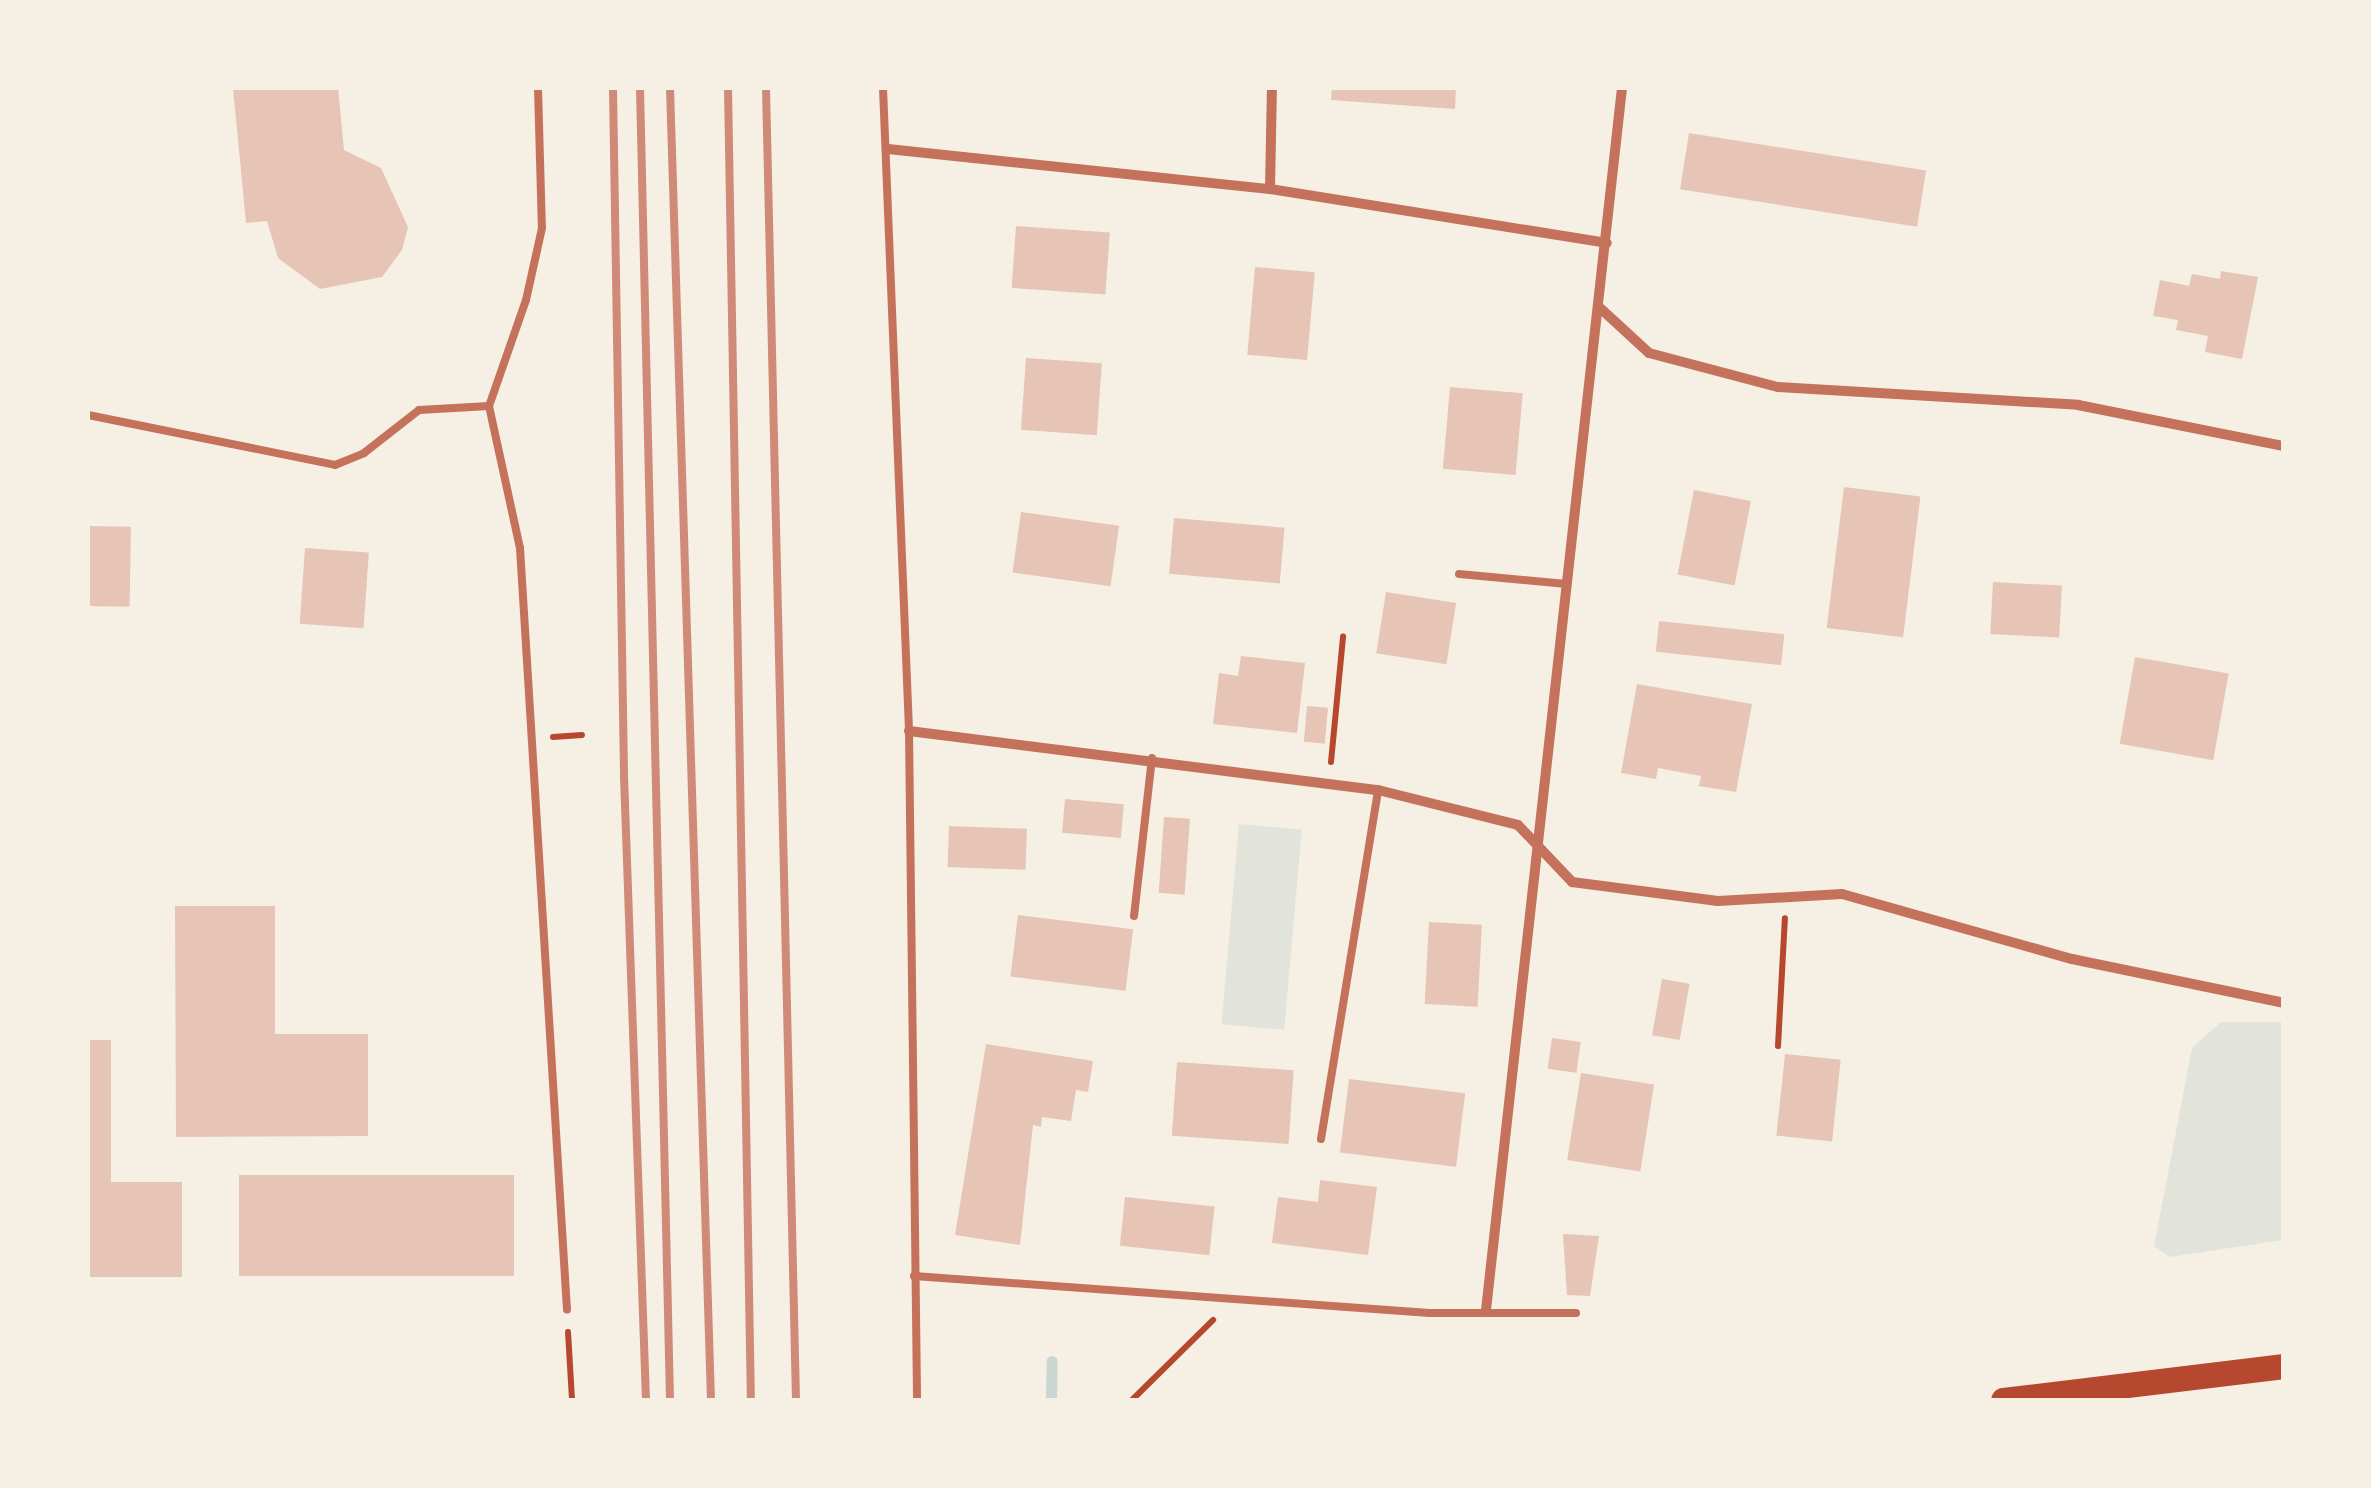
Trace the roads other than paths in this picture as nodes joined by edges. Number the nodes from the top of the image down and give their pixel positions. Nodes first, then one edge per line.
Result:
1 (538, 88) edge
2 (884, 88) edge
3 (1272, 88) edge
4 (1622, 88) edge
5 (888, 149) junction
6 (1270, 189) junction
7 (1607, 243) junction
8 (1599, 307) junction
9 (488, 406) junction
10 (88, 415) edge
11 (2284, 446) edge
12 (1460, 574) dead end
13 (1566, 584) junction
14 (910, 731) junction
15 (1152, 758) junction
16 (1378, 790) junction
17 (1536, 845) junction
18 (1134, 916) dead end
19 (2284, 1003) edge
20 (1321, 1139) dead end
21 (914, 1276) junction
22 (567, 1310) road end
23 (1486, 1310) junction
24 (1576, 1313) dead end
25 (2284, 1366) edge
26 (916, 1400) edge
27 (2003, 1400) edge

1 - 9 lane
2 - 5 lane
3 - 6 street
4 - 7 street
5 - 6 street
5 - 14 lane
6 - 7 street
7 - 8 street
8 - 11 street
8 - 13 street
9 - 10 lane
9 - 22 lane
12 - 13 lane
13 - 17 street
14 - 15 street
14 - 21 lane
15 - 16 street
15 - 18 lane
16 - 17 street
16 - 20 lane
17 - 19 street
17 - 23 street
21 - 23 lane
21 - 26 lane
23 - 24 lane
25 - 27 main road

